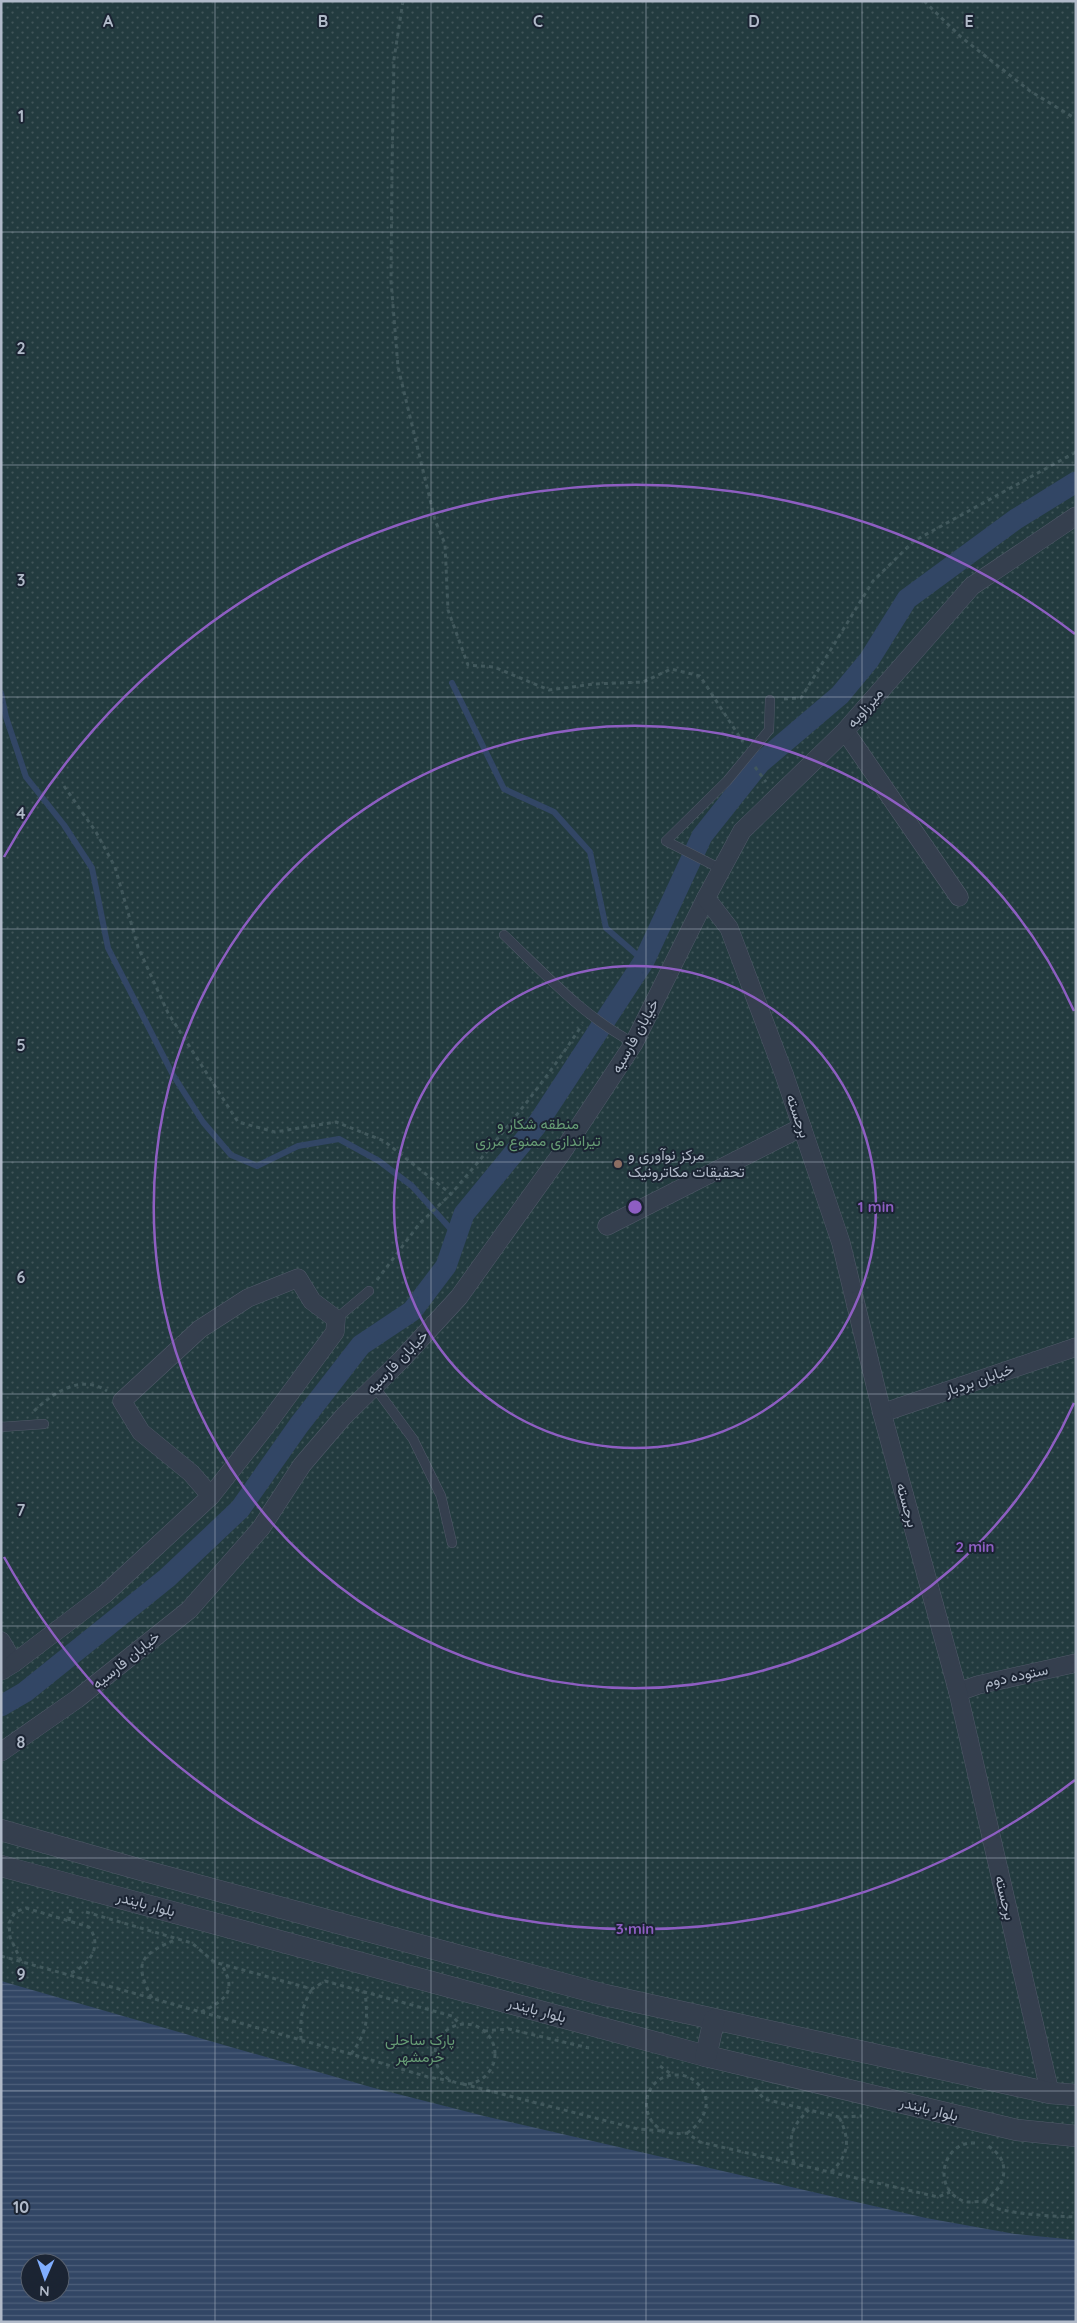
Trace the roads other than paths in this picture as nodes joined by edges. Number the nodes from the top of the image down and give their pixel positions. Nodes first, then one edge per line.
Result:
1 (1076, 516) edge
2 (770, 700) road end
3 (845, 731) junction
4 (714, 866) junction
5 (706, 898) junction
6 (959, 898) dead end
7 (504, 935) dead end
8 (634, 1042) junction
9 (802, 1128) junction
10 (607, 1226) dead end
11 (369, 1291) road end
12 (336, 1319) junction
13 (1076, 1347) edge
14 (374, 1386) junction
15 (882, 1413) junction
16 (44, 1424) dead end
17 (1, 1427) edge
18 (211, 1496) junction
19 (452, 1543) dead end
20 (1, 1641) edge
21 (1076, 1663) edge
22 (8, 1667) edge
23 (958, 1692) junction
24 (1, 1752) edge
25 (1, 1830) edge
26 (1, 1866) edge
27 (714, 2020) junction
28 (706, 2056) junction
29 (1050, 2093) junction
30 (1076, 2095) edge
31 (1076, 2136) edge

1 - 3 street, میرزاویه
2 - 4 lane
3 - 4 street, میرزاویه
3 - 6 street
4 - 5 street, میرزاویه
5 - 8 street, خیابان فارسیه
5 - 9 street, برجسته
7 - 8 lane
8 - 14 street, خیابان فارسیه
9 - 10 street
9 - 15 street, برجسته
11 - 12 lane
12 - 18 street
12 - 18 street
13 - 15 street, خیابان بردبار
14 - 19 lane
14 - 24 street, خیابان فارسیه
15 - 23 street, برجسته
16 - 17 lane
18 - 22 street
20 - 22 street
21 - 23 street, ستوده دوم
23 - 29 street, برجسته
25 - 27 street, بلوار بایندر
26 - 28 street, بلوار بایندر
27 - 28 street
27 - 29 street, بلوار بایندر
28 - 31 street, بلوار بایندر
29 - 30 street, بلوار بایندر

